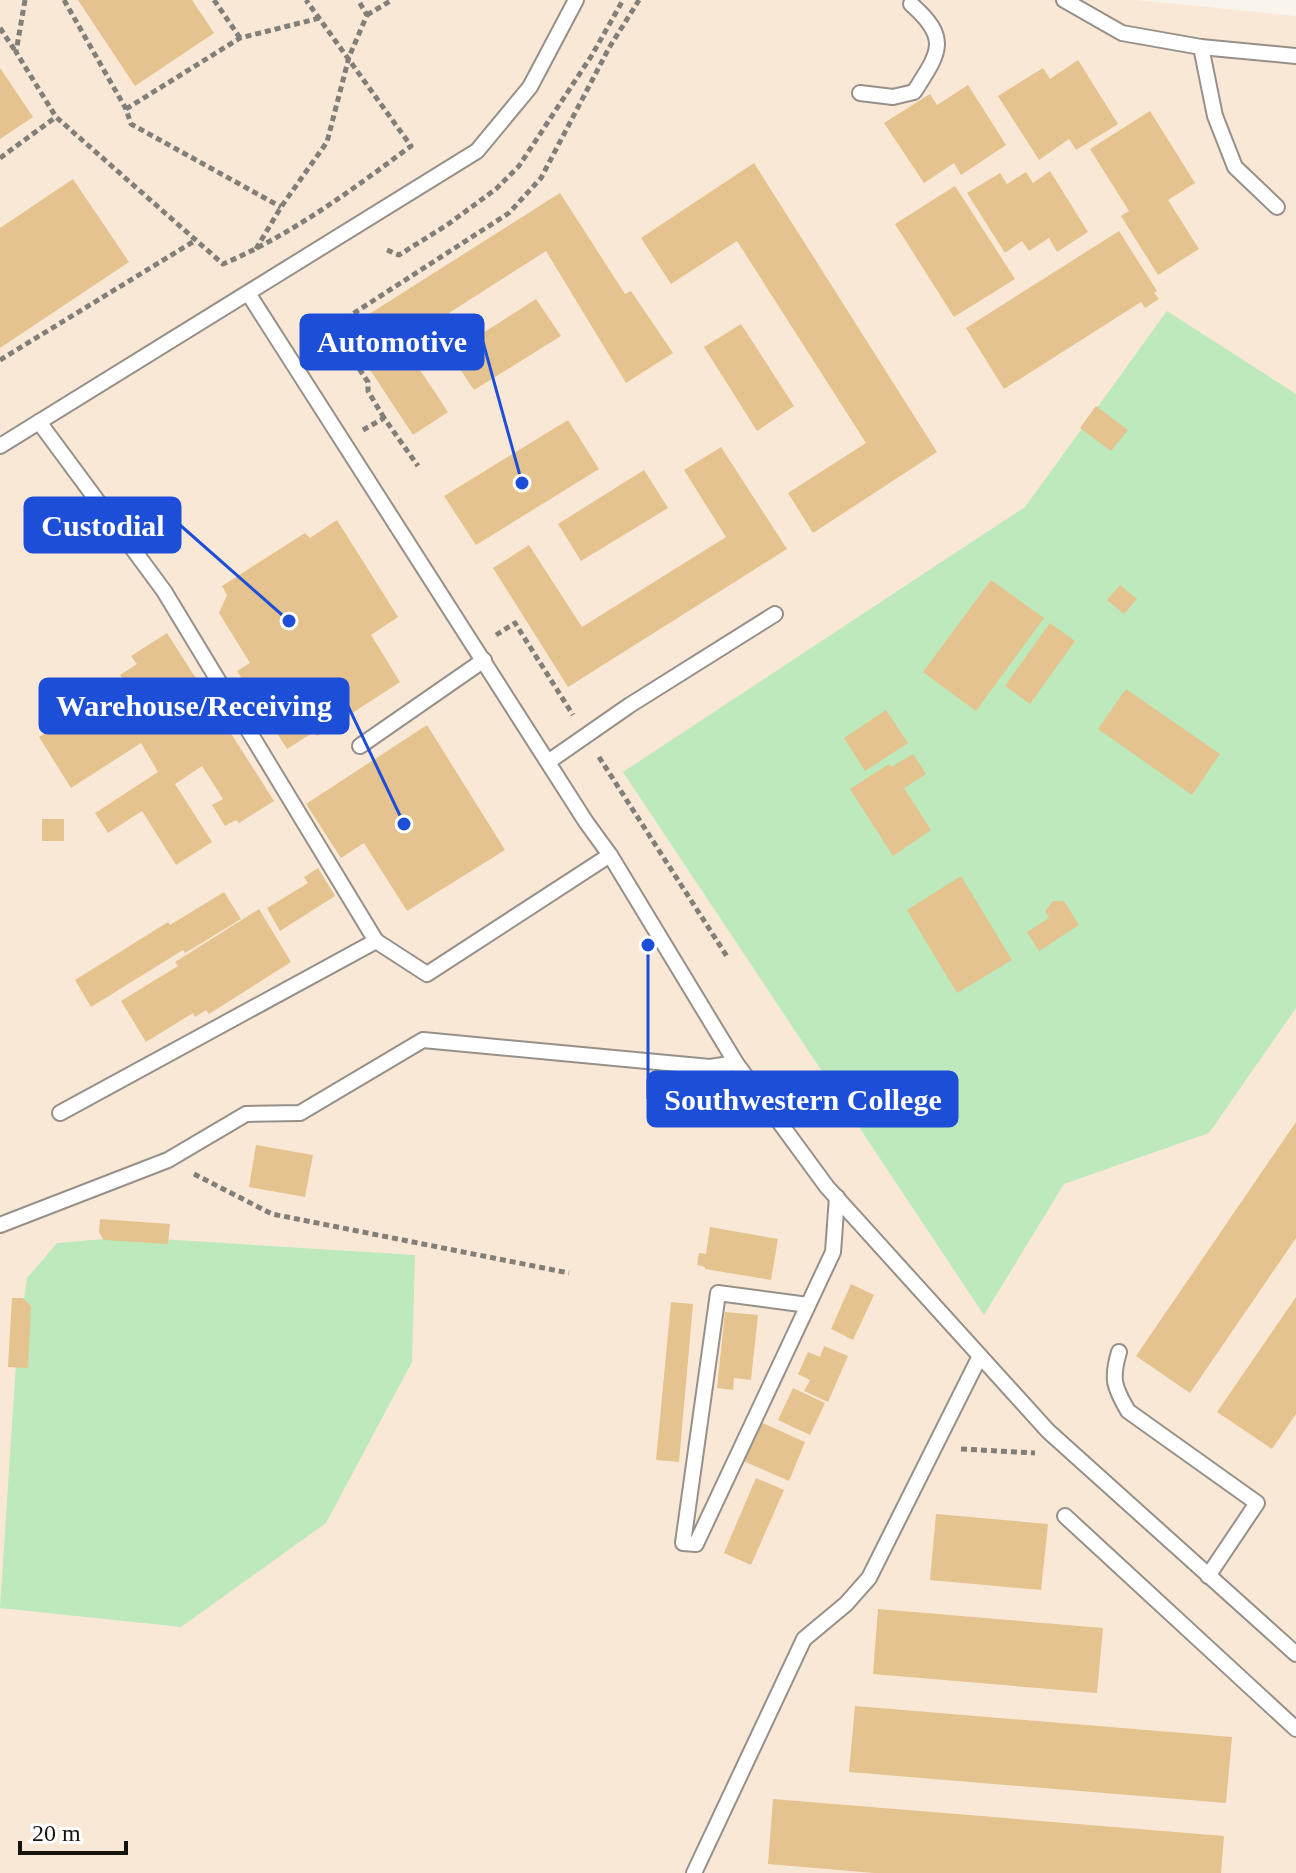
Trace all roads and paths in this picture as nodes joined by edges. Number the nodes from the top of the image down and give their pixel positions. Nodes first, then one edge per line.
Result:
1 (25, 0) edge
2 (64, 0) edge
3 (214, 0) edge
4 (306, 0) edge
5 (358, 0) edge
6 (392, 0) edge
7 (576, 0) edge
8 (623, 0) edge
9 (639, 0) edge
10 (1064, 0) edge
11 (911, 4) dead end
12 (367, 15) junction
13 (320, 18) junction
14 (0, 28) edge
15 (604, 36) junction
16 (240, 38) junction
17 (613, 42) junction
18 (1201, 47) junction
19 (16, 52) junction
20 (1296, 56) edge
21 (349, 57) junction
22 (860, 93) dead end
23 (126, 109) junction
24 (56, 117) junction
25 (0, 158) edge
26 (281, 207) junction
27 (1277, 207) dead end
28 (196, 240) junction
29 (256, 250) junction
30 (387, 250) dead end
31 (248, 293) junction
32 (0, 360) edge
33 (384, 418) junction
34 (39, 422) junction
35 (360, 432) dead end
36 (0, 446) edge
37 (418, 466) dead end
38 (775, 614) dead end
39 (492, 638) dead end
40 (484, 660) junction
41 (586, 735) junction
42 (360, 746) dead end
43 (548, 762) junction
44 (610, 855) junction
45 (376, 941) junction
46 (728, 958) dead end
47 (736, 1063) junction
48 (60, 1113) dead end
49 (168, 1160) junction
50 (837, 1197) junction
51 (0, 1225) edge
52 (569, 1273) dead end
53 (808, 1305) junction
54 (1119, 1352) dead end
55 (980, 1356) junction
56 (956, 1448) dead end
57 (1037, 1453) dead end
58 (1065, 1516) dead end
59 (1208, 1576) junction
60 (1296, 1654) edge
61 (1296, 1729) edge
62 (694, 1873) edge

1 - 19 path
2 - 23 path
3 - 16 path
4 - 13 path
5 - 12 path
6 - 12 path
7 - 31 lane
8 - 15 path
9 - 17 path
10 - 18 lane
11 - 22 lane
12 - 21 path
13 - 16 path
13 - 21 path
14 - 19 path
15 - 17 path
15 - 30 path
16 - 23 path
17 - 33 path
18 - 20 lane
18 - 27 lane
19 - 24 path
21 - 26 path
21 - 29 path
23 - 26 path
24 - 25 path
24 - 28 path
26 - 29 path
28 - 29 path
28 - 32 path
31 - 34 lane
31 - 40 lane
33 - 35 path
33 - 37 path
34 - 36 lane
34 - 45 lane
38 - 41 lane
39 - 41 path
40 - 42 lane
40 - 43 lane
41 - 43 lane
41 - 46 path
43 - 44 lane
44 - 45 lane
44 - 47 lane
45 - 48 lane
47 - 49 lane
47 - 50 lane
49 - 51 lane
49 - 52 path
50 - 53 lane
50 - 55 lane
53 - 53 lane
54 - 59 lane
55 - 59 lane
55 - 62 lane
56 - 57 path
58 - 61 lane
59 - 60 lane

